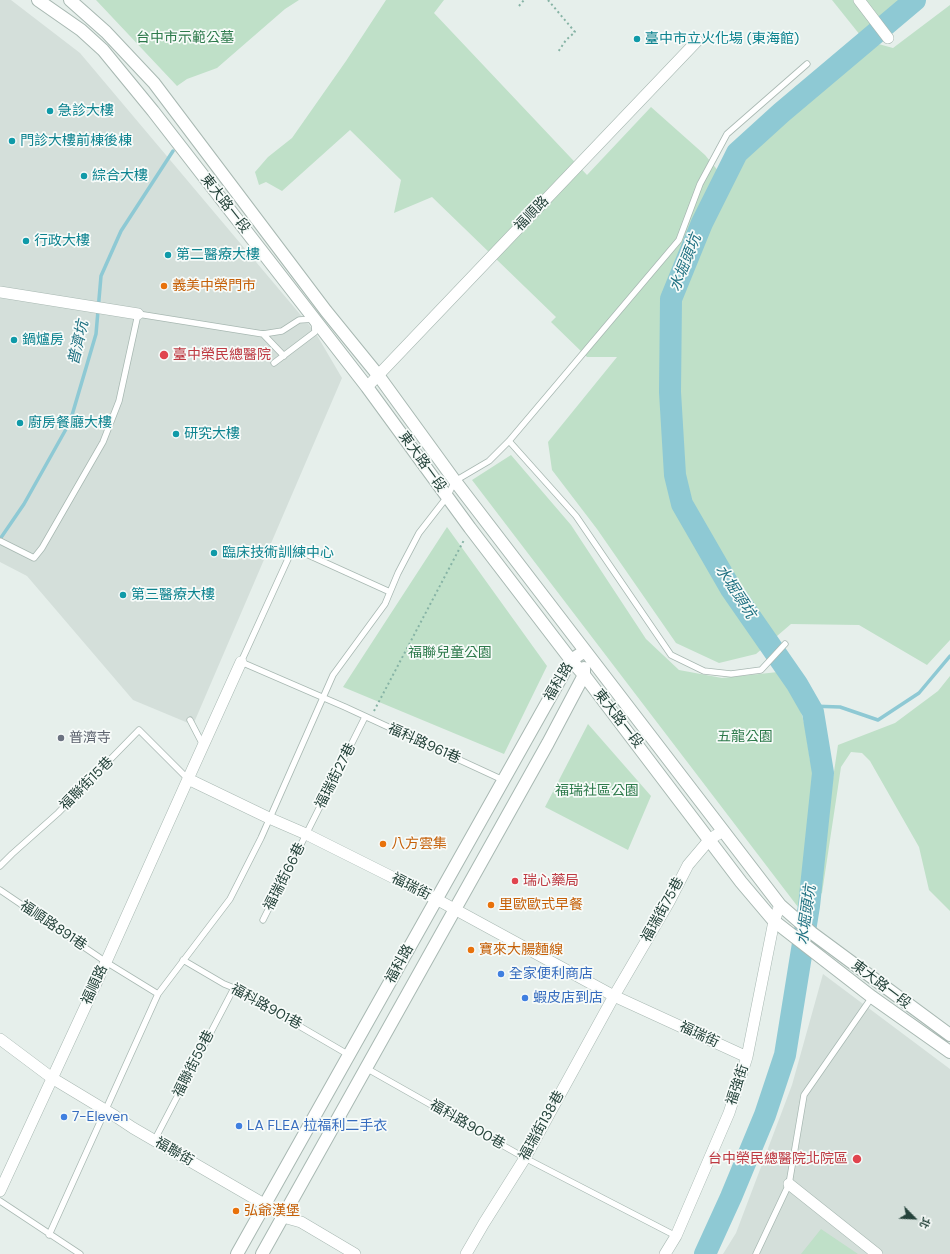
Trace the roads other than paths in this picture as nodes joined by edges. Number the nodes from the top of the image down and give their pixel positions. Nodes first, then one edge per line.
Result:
1 (38, 0) edge
2 (70, 0) edge
3 (859, 0) edge
4 (888, 38) dead end
5 (697, 41) dead end
6 (807, 64) dead end
7 (0, 292) edge
8 (326, 310) junction
9 (138, 314) junction
10 (314, 319) junction
11 (263, 334) junction
12 (284, 356) junction
13 (274, 363) dead end
14 (378, 375) junction
15 (367, 387) junction
16 (509, 441) junction
17 (455, 481) junction
18 (447, 497) junction
19 (0, 541) edge
20 (390, 592) junction
21 (784, 644) dead end
22 (585, 651) junction
23 (571, 660) junction
24 (241, 662) junction
25 (584, 675) junction
26 (323, 698) junction
27 (365, 717) junction
28 (190, 720) dead end
29 (203, 745) junction
30 (188, 779) junction
31 (503, 780) junction
32 (269, 818) junction
33 (723, 831) junction
34 (306, 834) junction
35 (710, 839) junction
36 (0, 866) edge
37 (0, 890) edge
38 (436, 899) junction
39 (780, 905) junction
40 (454, 909) junction
41 (263, 920) dead end
42 (774, 921) junction
43 (183, 960) junction
44 (106, 962) junction
45 (234, 988) junction
46 (156, 992) junction
47 (614, 996) junction
48 (872, 997) junction
49 (950, 1036) edge
50 (0, 1039) edge
51 (950, 1052) edge
52 (350, 1055) junction
53 (747, 1057) junction
54 (366, 1067) junction
55 (52, 1078) junction
56 (105, 1111) junction
57 (154, 1141) junction
58 (525, 1158) junction
59 (788, 1184) junction
60 (0, 1191) edge
61 (0, 1201) edge
62 (264, 1204) junction
63 (283, 1217) junction
64 (49, 1235) junction
65 (676, 1236) junction
66 (80, 1254) edge
67 (237, 1254) edge
68 (262, 1254) edge
69 (356, 1254) edge
70 (466, 1254) edge
71 (665, 1254) edge
72 (756, 1254) edge
73 (877, 1254) edge

1 - 10 street, 東大路一段
2 - 8 street, 東大路一段
3 - 4 street
5 - 14 street, 福順路
6 - 16 lane
7 - 9 street
8 - 10 street
8 - 14 street, 東大路一段
9 - 11 lane
9 - 19 lane
10 - 11 lane
10 - 12 lane
10 - 15 street, 東大路一段
11 - 12 lane
12 - 13 lane
14 - 15 street, 福順路
14 - 17 street, 東大路一段
15 - 18 street, 東大路一段
16 - 17 lane
16 - 21 lane
17 - 18 lane
17 - 22 street, 東大路一段
18 - 20 lane
18 - 23 street, 東大路一段
20 - 24 lane
20 - 26 lane
22 - 23 street, 福科路
22 - 25 street, 福科路
22 - 33 street, 東大路一段
23 - 25 street, 東大路一段
23 - 31 street, 福科路
24 - 26 lane, 福科路961巷
24 - 29 street
25 - 35 street, 東大路一段
25 - 40 street, 福科路
26 - 27 lane, 福科路961巷
26 - 32 lane
27 - 31 lane, 福科路961巷
27 - 34 lane, 福瑞街27巷
28 - 29 lane
29 - 30 street
30 - 32 street, 福瑞街
30 - 36 lane, 福聯街15巷
30 - 44 street, 福順路
31 - 38 street, 福科路
32 - 34 street, 福瑞街
32 - 43 lane
33 - 35 street, 福瑞街75巷
33 - 39 street, 東大路一段
34 - 38 street, 福瑞街
34 - 41 lane, 福瑞街66巷
35 - 42 street, 東大路一段
35 - 47 street, 福瑞街75巷
37 - 44 lane, 福順路891巷
38 - 40 street, 福瑞街
38 - 52 street, 福科路
39 - 42 street, 福強街
39 - 49 street, 東大路一段
40 - 47 street, 福瑞街
40 - 54 street, 福科路
42 - 48 street, 東大路一段
42 - 53 street, 福強街
43 - 45 lane, 福科路901巷
43 - 46 lane
44 - 46 lane, 福順路891巷
44 - 55 street, 福順路
45 - 52 lane, 福科路901巷
45 - 57 lane, 福聯街59巷
46 - 56 lane
47 - 53 street, 福瑞街
47 - 58 street, 福瑞街138巷
48 - 51 street, 東大路一段
48 - 59 lane
50 - 55 street, 福聯街
52 - 62 street, 福科路
53 - 65 street, 福強街
54 - 58 lane, 福科路900巷
54 - 63 street, 福科路
55 - 56 street, 福聯街
55 - 60 street, 福順路
56 - 57 street, 福聯街
56 - 64 lane
57 - 62 street, 福聯街
58 - 65 lane, 福科路900巷
58 - 70 street, 福瑞街138巷
59 - 72 lane
59 - 73 street
61 - 64 lane
62 - 63 street, 福聯街
62 - 67 street, 福科路
63 - 68 street, 福科路
63 - 69 street, 福聯街
64 - 66 lane
65 - 71 street, 福強街

